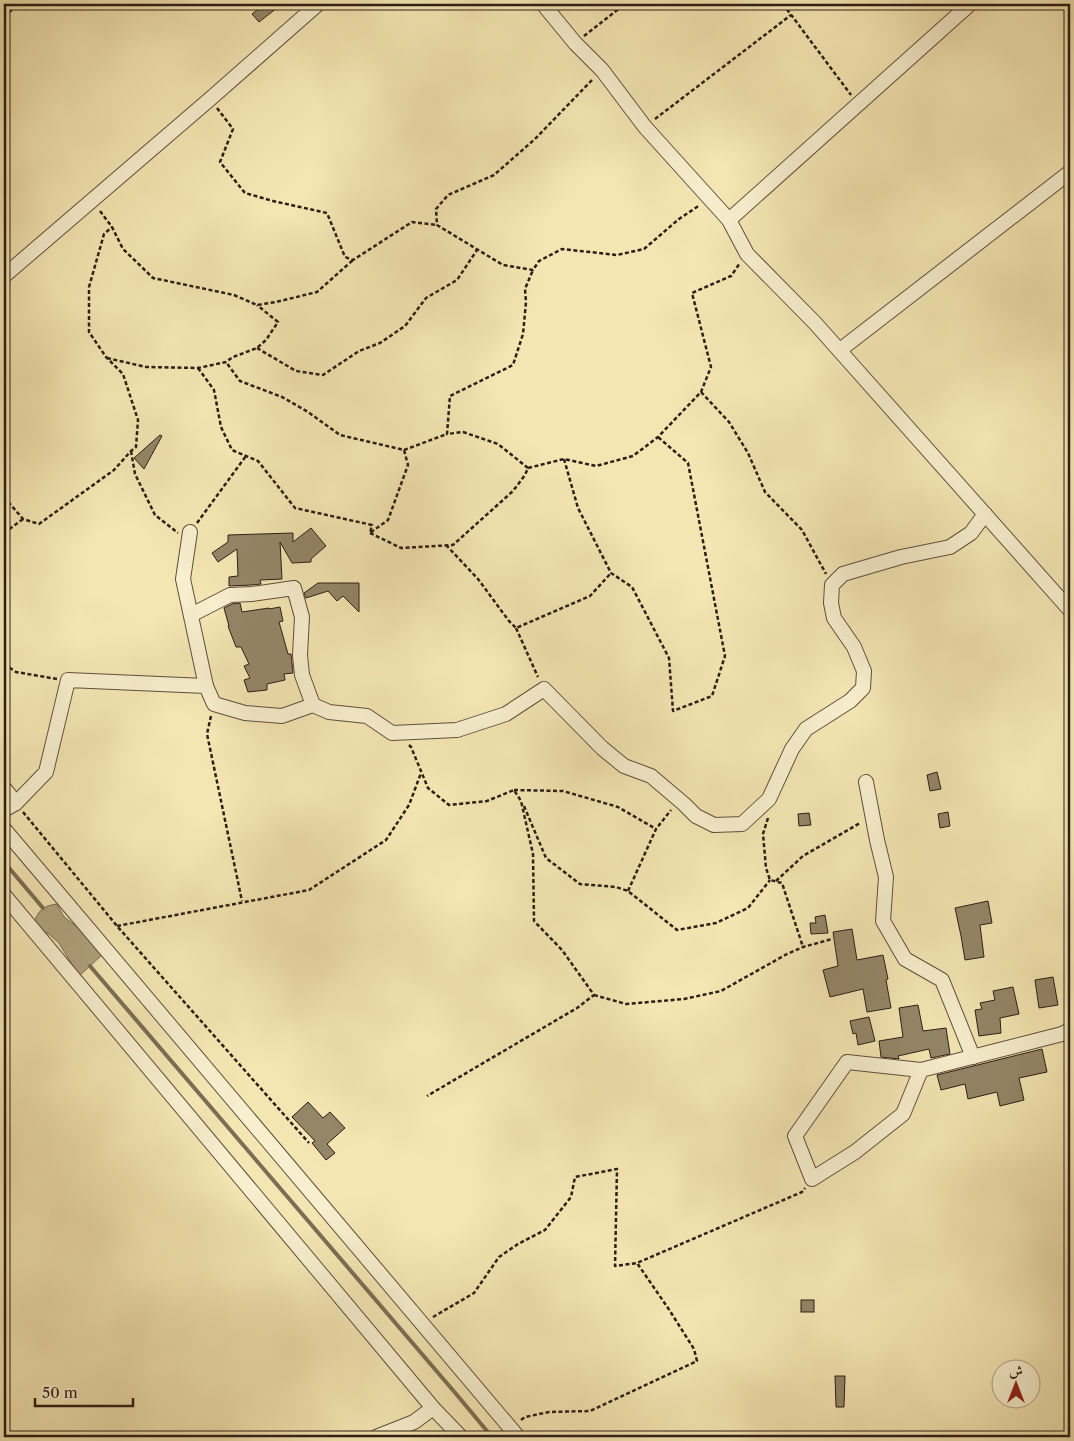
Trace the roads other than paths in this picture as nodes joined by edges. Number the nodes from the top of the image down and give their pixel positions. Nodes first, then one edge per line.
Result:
1 (318, 4) edge
2 (543, 4) edge
3 (970, 4) edge
4 (1070, 172) edge
5 (729, 220) junction
6 (4, 276) edge
7 (840, 350) junction
8 (985, 514) junction
9 (190, 532) road end
10 (1070, 610) edge
11 (191, 615) junction
12 (206, 686) junction
13 (313, 706) junction
14 (866, 782) dead end
15 (4, 788) edge
16 (10, 807) edge
17 (4, 829) edge
18 (4, 895) edge
19 (1070, 1030) edge
20 (973, 1057) junction
21 (921, 1070) junction
22 (433, 1408) junction
23 (514, 1432) edge
24 (376, 1437) edge
25 (461, 1437) edge

1 - 6 street
2 - 5 street
3 - 5 street
4 - 7 street
5 - 7 street
7 - 8 street
8 - 10 street
8 - 13 street
9 - 11 street
11 - 12 street
11 - 13 street
12 - 13 street
12 - 16 street
14 - 20 street
15 - 16 street
17 - 23 street
18 - 22 street
19 - 20 street
20 - 21 street
21 - 21 street
22 - 24 street
22 - 25 street

